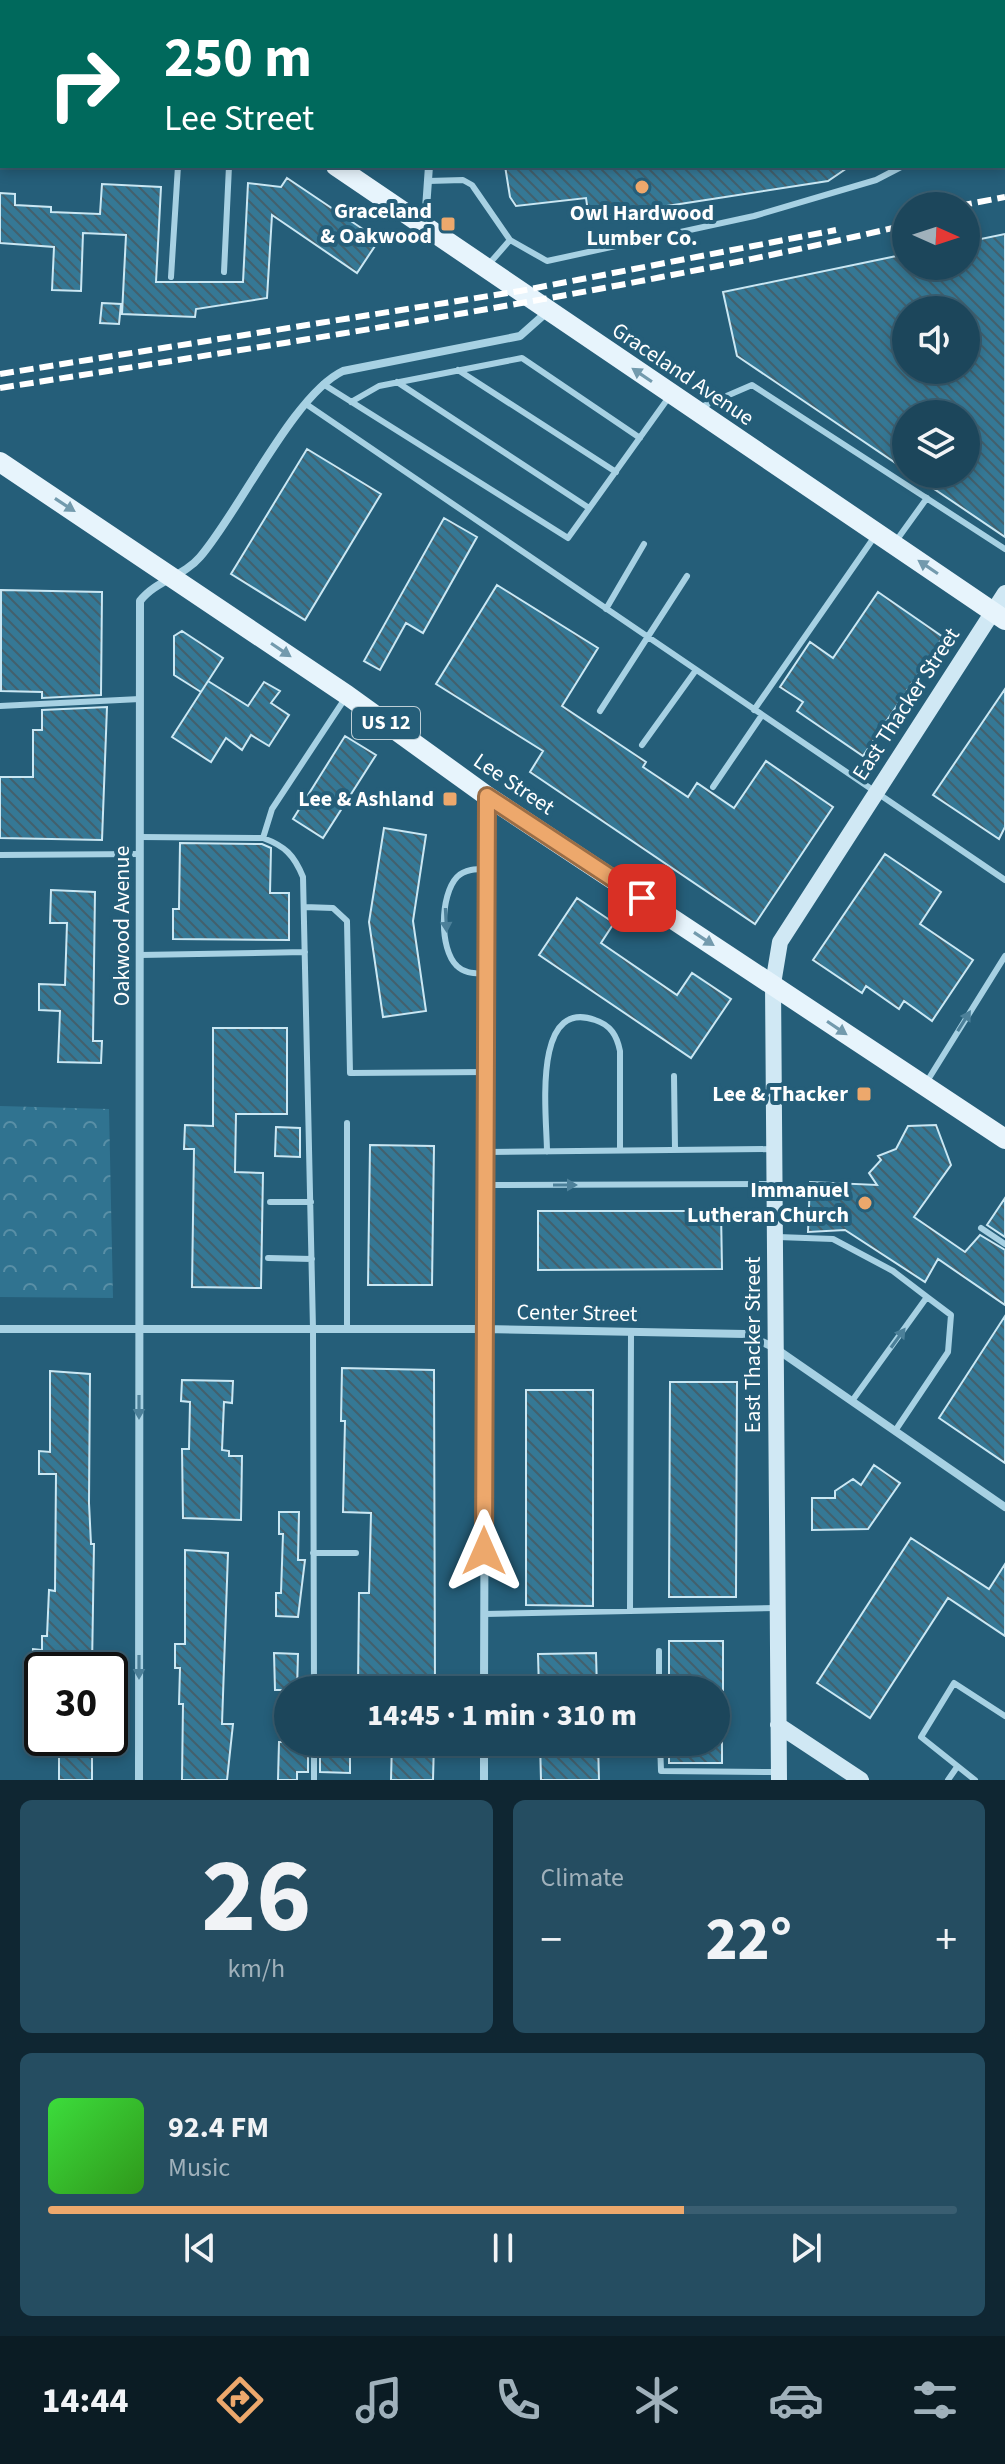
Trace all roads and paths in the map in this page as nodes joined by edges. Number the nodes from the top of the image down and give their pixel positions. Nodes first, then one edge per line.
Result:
1 (178, 168) edge
2 (229, 168) edge
3 (339, 168) edge
4 (429, 168) edge
5 (899, 168) edge
6 (428, 181) junction
7 (425, 223) junction
8 (510, 240) junction
9 (487, 267) junction
10 (224, 272) dead end
11 (171, 277) dead end
12 (548, 311) junction
13 (458, 370) junction
14 (397, 382) junction
15 (323, 384) junction
16 (672, 394) junction
17 (351, 402) junction
18 (306, 404) junction
19 (694, 410) junction
20 (640, 438) junction
21 (0, 462) edge
22 (616, 472) junction
23 (927, 498) junction
24 (589, 508) junction
25 (885, 539) junction
26 (644, 544) dead end
27 (1005, 549) edge
28 (172, 575) junction
29 (687, 576) dead end
30 (1005, 593) edge
31 (606, 609) junction
32 (999, 615) edge
33 (646, 636) junction
34 (696, 670) junction
35 (347, 695) junction
36 (140, 699) junction
37 (0, 706) edge
38 (754, 710) junction
39 (600, 711) dead end
40 (762, 715) junction
41 (642, 745) dead end
42 (713, 787) dead end
43 (875, 793) junction
44 (487, 796) junction
45 (140, 837) junction
46 (263, 838) junction
47 (140, 854) junction
48 (0, 855) edge
49 (487, 869) junction
50 (1005, 880) edge
51 (304, 907) junction
52 (305, 952) junction
53 (140, 955) junction
54 (1005, 956) edge
55 (487, 974) junction
56 (773, 984) junction
57 (487, 1072) junction
58 (674, 1076) dead end
59 (924, 1086) junction
60 (347, 1123) dead end
61 (1005, 1139) edge
62 (620, 1149) junction
63 (675, 1149) junction
64 (774, 1149) junction
65 (487, 1152) junction
66 (547, 1152) junction
67 (774, 1184) junction
68 (487, 1185) junction
69 (270, 1202) dead end
70 (311, 1202) junction
71 (981, 1228) dead end
72 (775, 1237) junction
73 (1005, 1244) edge
74 (268, 1258) dead end
75 (312, 1259) junction
76 (927, 1297) junction
77 (0, 1329) edge
78 (139, 1329) junction
79 (313, 1329) junction
80 (347, 1329) junction
81 (485, 1329) junction
82 (631, 1332) junction
83 (775, 1348) junction
84 (852, 1401) junction
85 (895, 1431) junction
86 (1004, 1503) edge
87 (313, 1553) junction
88 (356, 1553) dead end
89 (777, 1608) junction
90 (630, 1611) junction
91 (484, 1614) junction
92 (659, 1651) dead end
93 (314, 1676) edge
94 (484, 1676) edge
95 (659, 1676) edge
96 (1005, 1716) edge
97 (778, 1725) junction
98 (314, 1756) edge
99 (484, 1756) edge
100 (660, 1756) edge
101 (957, 1767) junction
102 (778, 1776) edge
103 (139, 1780) edge
104 (314, 1780) edge
105 (484, 1780) edge
106 (861, 1780) edge
107 (948, 1780) edge
108 (975, 1780) edge

1 - 11 lane
2 - 10 lane
3 - 7 main road, Graceland Avenue
4 - 6 street
5 - 8 lane
6 - 7 street
6 - 8 lane
7 - 9 main road, Graceland Avenue
8 - 9 lane
9 - 12 main road, Graceland Avenue
12 - 15 street, Oakwood Avenue
16 -> 12 main road, Graceland Avenue
13 - 14 lane
13 - 20 lane
13 - 22 lane
14 - 17 lane
14 - 24 lane
15 - 17 lane
15 - 18 street, Oakwood Avenue
16 - 19 main road, Graceland Avenue
16 - 20 lane
17 - 24 lane
18 - 28 street, Oakwood Avenue
18 - 31 lane
19 - 23 lane
19 - 25 main road, Graceland Avenue
20 - 22 lane
21 -> 28 main road, Lee Street / US 12
22 - 24 lane
23 - 25 lane
23 - 27 lane
32 -> 25 main road, Graceland Avenue
25 - 38 lane
26 - 31 lane
28 -> 35 main road, Lee Street / US 12
28 - 36 street, Oakwood Avenue
29 - 33 lane
30 - 32 street, East Thacker Street
31 - 33 lane
32 - 43 street, East Thacker Street
33 - 34 lane
33 - 39 lane
34 - 38 lane
34 - 41 lane
35 - 44 main road, Lee Street / US 12
35 - 46 lane
36 - 37 lane
36 - 45 street, Oakwood Avenue
38 - 40 lane
40 - 42 lane
40 - 43 lane
43 - 50 lane
43 - 56 street, East Thacker Street
44 - 49 street
44 -> 56 main road, Lee Street / US 12
45 - 46 lane
45 - 47 street, Oakwood Avenue
46 - 51 lane
47 - 48 lane
47 - 53 street, Oakwood Avenue
49 - 55 street
49 -> 55 lane
51 - 52 lane
51 - 57 lane
52 - 53 lane
52 - 70 lane
53 - 78 street, Oakwood Avenue
59 -> 54 lane
55 - 57 street
56 -> 59 main road, Lee Street / US 12
56 - 64 street, East Thacker Street
57 - 65 street
58 - 63 lane
59 - 61 main road, Lee Street / US 12
60 - 80 lane
62 - 63 lane
62 - 66 lane
62 - 66 lane
63 - 64 lane
64 - 67 street, East Thacker Street
65 - 66 lane
65 - 68 street
68 -> 67 lane
67 - 72 street, East Thacker Street
68 - 81 street
69 - 70 lane
70 - 75 lane
71 - 73 lane
72 - 76 lane
72 - 83 street, East Thacker Street
74 - 75 lane
75 - 79 lane
84 -> 76 lane
76 - 85 lane
77 - 78 street, Center Street
78 - 79 street, Center Street
78 -> 103 street, Oakwood Avenue
79 - 80 street, Center Street
79 - 87 lane
80 - 81 street, Center Street
81 - 82 street, Center Street
81 - 91 street
82 - 83 street, Center Street
82 - 90 lane
83 - 84 street, Center Street
83 - 89 street, East Thacker Street
84 - 85 street, Center Street
85 - 86 street, Center Street
87 - 88 lane
87 - 93 lane
89 - 90 lane
89 - 97 street, East Thacker Street
90 - 91 lane
91 - 94 street
92 - 95 lane
96 - 101 lane
97 - 102 street, East Thacker Street
97 - 106 street
98 - 104 lane
99 - 105 street
100 - 102 lane
101 - 107 lane
101 - 108 lane

